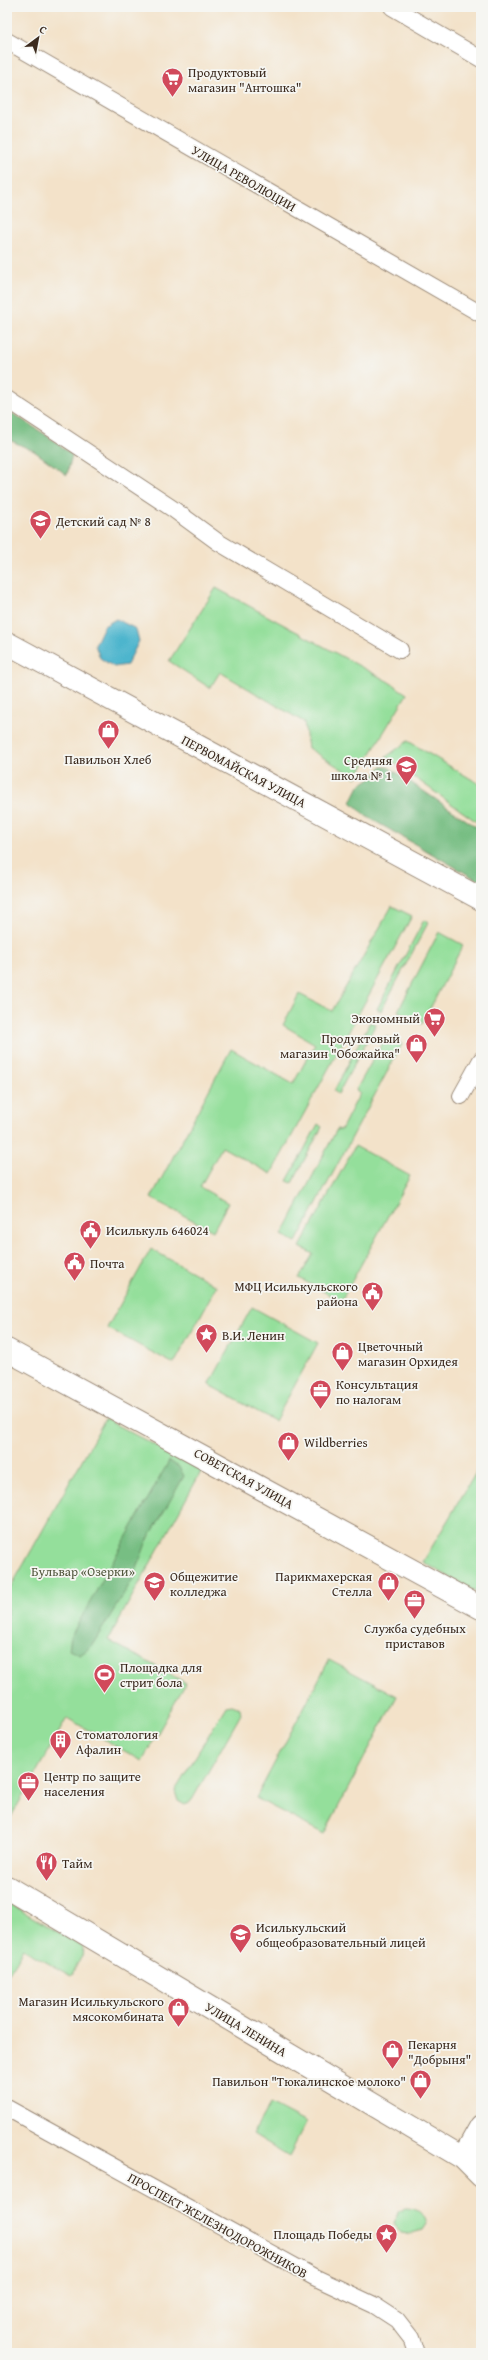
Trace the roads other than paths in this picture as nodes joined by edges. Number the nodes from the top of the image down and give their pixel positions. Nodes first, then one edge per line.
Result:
1 (392, 7) edge
2 (7, 41) edge
3 (481, 59) edge
4 (481, 314) edge
5 (7, 398) edge
6 (7, 643) edge
7 (400, 650) dead end
8 (481, 899) edge
9 (481, 1060) edge
10 (461, 1096) dead end
11 (7, 1350) edge
12 (481, 1608) edge
13 (7, 1887) edge
14 (7, 2108) edge
15 (481, 2126) edge
16 (463, 2158) junction
17 (481, 2176) edge
18 (416, 2353) edge

1 - 3 street
2 - 4 street, УЛИЦА РЕВОЛЮЦИИ
5 - 7 street
6 - 8 street, ПЕРВОМАЙСКАЯ УЛИЦА
9 - 10 street
11 - 12 street, СОВЕТСКАЯ УЛИЦА
13 - 16 street, УЛИЦА ЛЕНИНА
14 - 18 street, ПРОСПЕКТ ЖЕЛЕЗНОДОРОЖНИКОВ
15 - 16 street
16 - 17 street, УЛИЦА ЛЕНИНА

